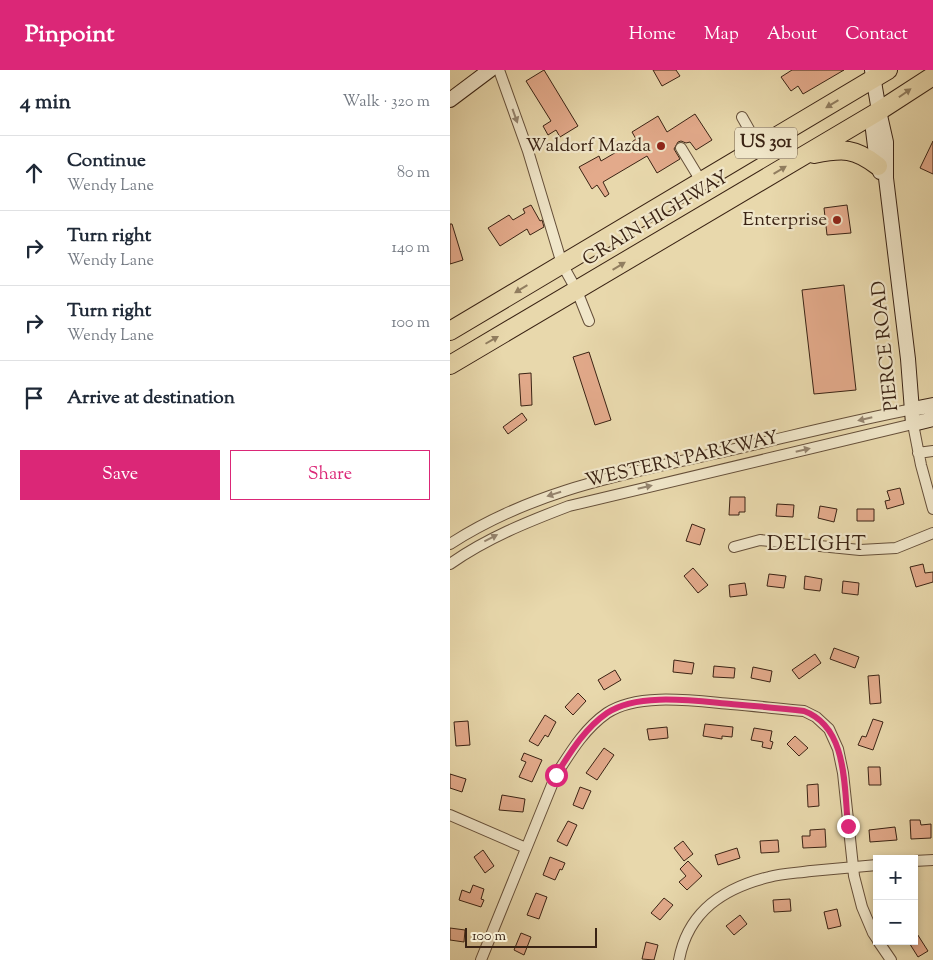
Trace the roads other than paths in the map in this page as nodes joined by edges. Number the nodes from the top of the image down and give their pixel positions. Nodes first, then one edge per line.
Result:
1 (490, 70) edge
2 (499, 70) edge
3 (878, 73) edge
4 (933, 76) edge
5 (450, 100) edge
6 (879, 112) junction
7 (742, 117) dead end
8 (758, 147) junction
9 (681, 148) dead end
10 (804, 156) junction
11 (882, 172) junction
12 (701, 181) junction
13 (562, 264) junction
14 (577, 291) junction
15 (589, 321) dead end
16 (450, 331) edge
17 (450, 365) edge
18 (933, 405) edge
19 (913, 409) junction
20 (933, 419) edge
21 (913, 424) junction
22 (933, 451) edge
23 (918, 453) junction
24 (933, 509) edge
25 (933, 533) edge
26 (450, 544) edge
27 (734, 547) dead end
28 (450, 564) edge
29 (450, 815) edge
30 (526, 848) junction
31 (933, 860) edge
32 (918, 862) edge
33 (873, 865) edge
34 (853, 867) junction
35 (873, 930) edge
36 (881, 945) edge
37 (481, 960) edge
38 (679, 960) edge
39 (891, 960) edge

1 - 5 main road
2 -> 13 street
3 - 6 main road
3 -> 8 highway, CRAIN HIGHWAY / US 301
6 -> 4 highway, CRAIN HIGHWAY / US 301
6 - 10 highway, CRAIN HIGHWAY / US 301
6 - 11 main road, PIERCE ROAD
7 - 8 street
8 - 12 highway, CRAIN HIGHWAY / US 301
9 - 12 street
10 - 11 highway
14 -> 10 highway, CRAIN HIGHWAY / US 301
11 - 19 main road, PIERCE ROAD
12 - 13 highway, CRAIN HIGHWAY / US 301
13 - 14 street
13 -> 16 highway, CRAIN HIGHWAY / US 301
14 - 15 street
17 -> 14 highway, CRAIN HIGHWAY / US 301
18 - 19 main road, WESTERN PARKWAY
19 - 21 main road, PIERCE ROAD
19 -> 26 street, WESTERN PARKWAY
20 - 21 main road, WESTERN PARKWAY
21 - 23 street, PIERCE ROAD
28 -> 21 street, WESTERN PARKWAY
22 - 23 street
23 - 24 street, PIERCE ROAD
25 - 27 street
29 - 30 street
30 - 34 street
30 - 37 street
31 - 32 street
33 - 34 street
34 - 35 street
34 - 38 street
36 - 39 street

